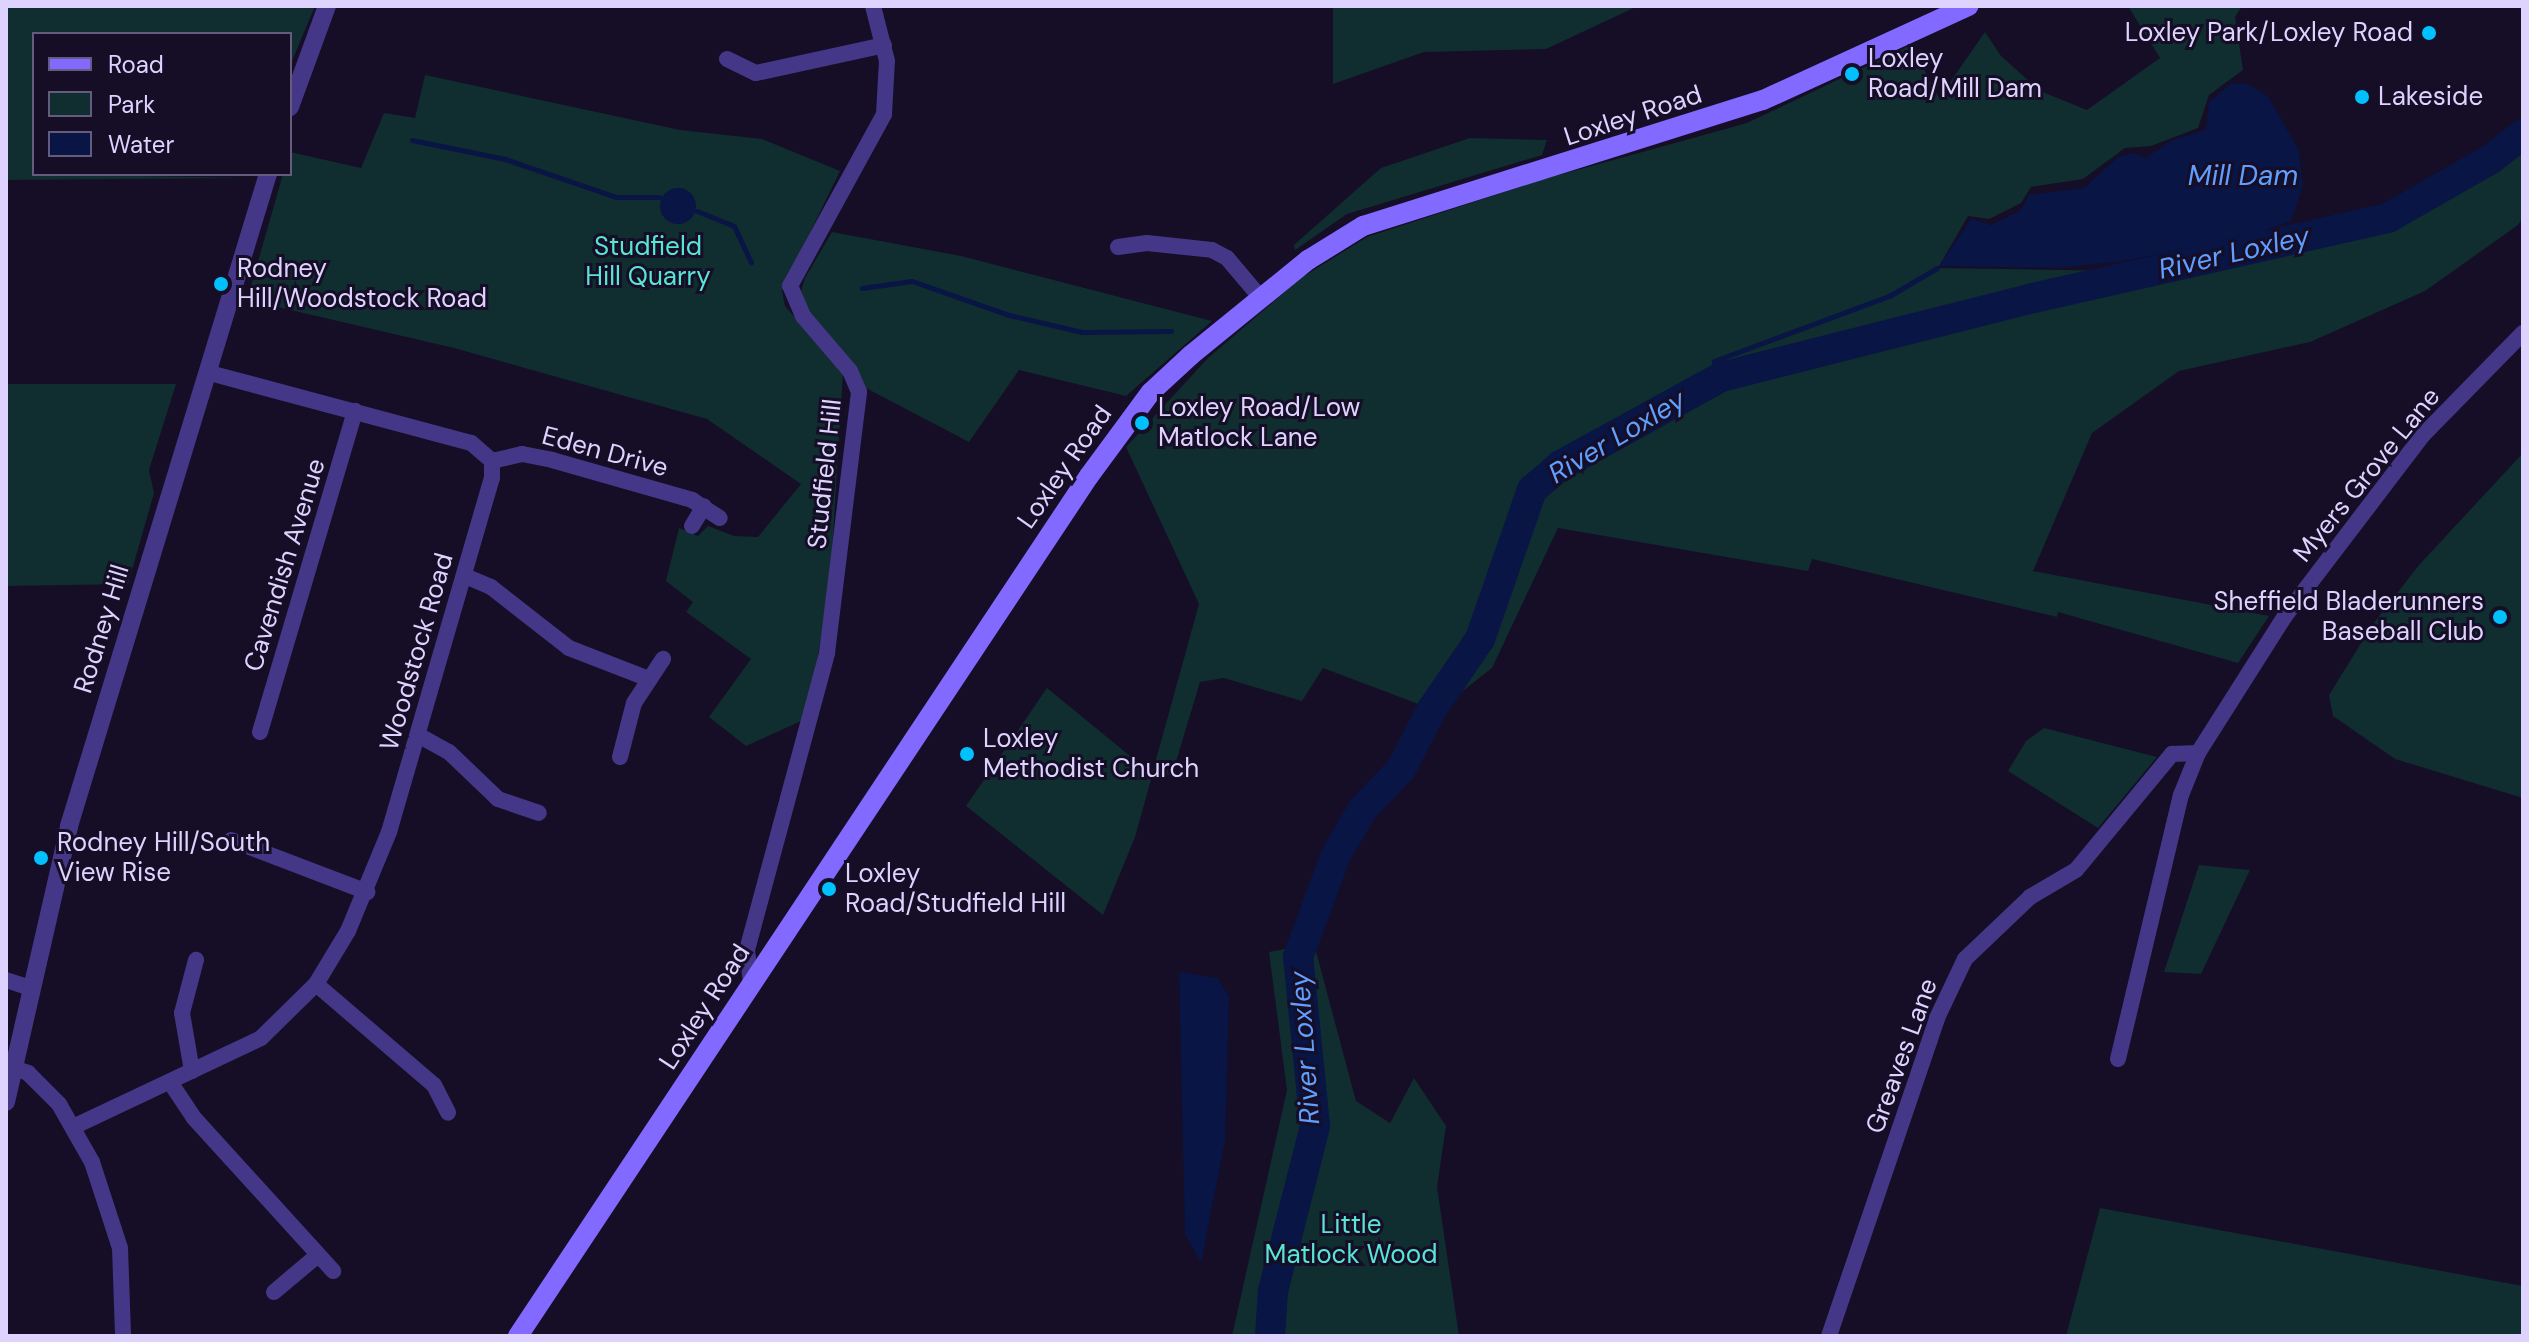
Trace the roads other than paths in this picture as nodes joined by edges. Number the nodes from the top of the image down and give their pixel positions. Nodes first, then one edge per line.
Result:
1 (327, 6) edge
2 (873, 6) edge
3 (1968, 6) edge
4 (884, 45) junction
5 (727, 59) dead end
6 (292, 102) edge
7 (267, 176) edge
8 (1118, 247) dead end
9 (1260, 297) junction
10 (2523, 333) edge
11 (209, 373) junction
12 (355, 411) junction
13 (492, 461) junction
14 (704, 506) junction
15 (720, 518) dead end
16 (692, 526) dead end
17 (465, 576) junction
18 (663, 659) dead end
19 (649, 679) junction
20 (260, 732) dead end
21 (418, 735) junction
22 (2198, 753) junction
23 (620, 757) dead end
24 (539, 813) dead end
25 (231, 840) dead end
26 (367, 892) junction
27 (196, 960) dead end
28 (6, 980) edge
29 (751, 983) junction
30 (316, 984) junction
31 (28, 987) junction
32 (2118, 1059) dead end
33 (13, 1068) junction
34 (192, 1071) junction
35 (170, 1082) junction
36 (6, 1102) edge
37 (448, 1113) dead end
38 (73, 1127) junction
39 (318, 1255) junction
40 (333, 1271) dead end
41 (274, 1292) dead end
42 (123, 1336) edge
43 (518, 1336) edge
44 (1829, 1336) edge

1 - 6 street
2 - 4 street, Studfield Hill
3 - 9 main road, Loxley Road
4 - 5 street
4 - 29 street, Studfield Hill
7 - 11 street, Rodney Hill
8 - 9 street
9 - 29 main road, Loxley Road
10 - 22 street, Myers Grove Lane
11 - 12 street
11 - 31 street, Rodney Hill
12 - 13 street
12 - 20 street, Cavendish Avenue
13 - 14 street, Eden Drive
13 - 17 street, Woodstock Road
14 - 15 street, Eden Drive
14 - 16 street
17 - 19 street
17 - 21 street, Woodstock Road
18 - 19 street
19 - 23 street
21 - 24 street
21 - 26 street, Woodstock Road
22 - 32 street, Myers Grove Lane
22 - 44 street, Greaves Lane
25 - 26 street
26 - 30 street, Woodstock Road
27 - 34 street
28 - 31 street
29 - 43 main road, Loxley Road
30 - 34 street, Woodstock Road
30 - 37 street
31 - 33 street, Rodney Hill
33 - 36 street, Rodney Hill
33 - 38 street
34 - 35 street, Woodstock Road
35 - 38 street, Woodstock Road
35 - 39 street
38 - 42 street
39 - 40 street
39 - 41 street

